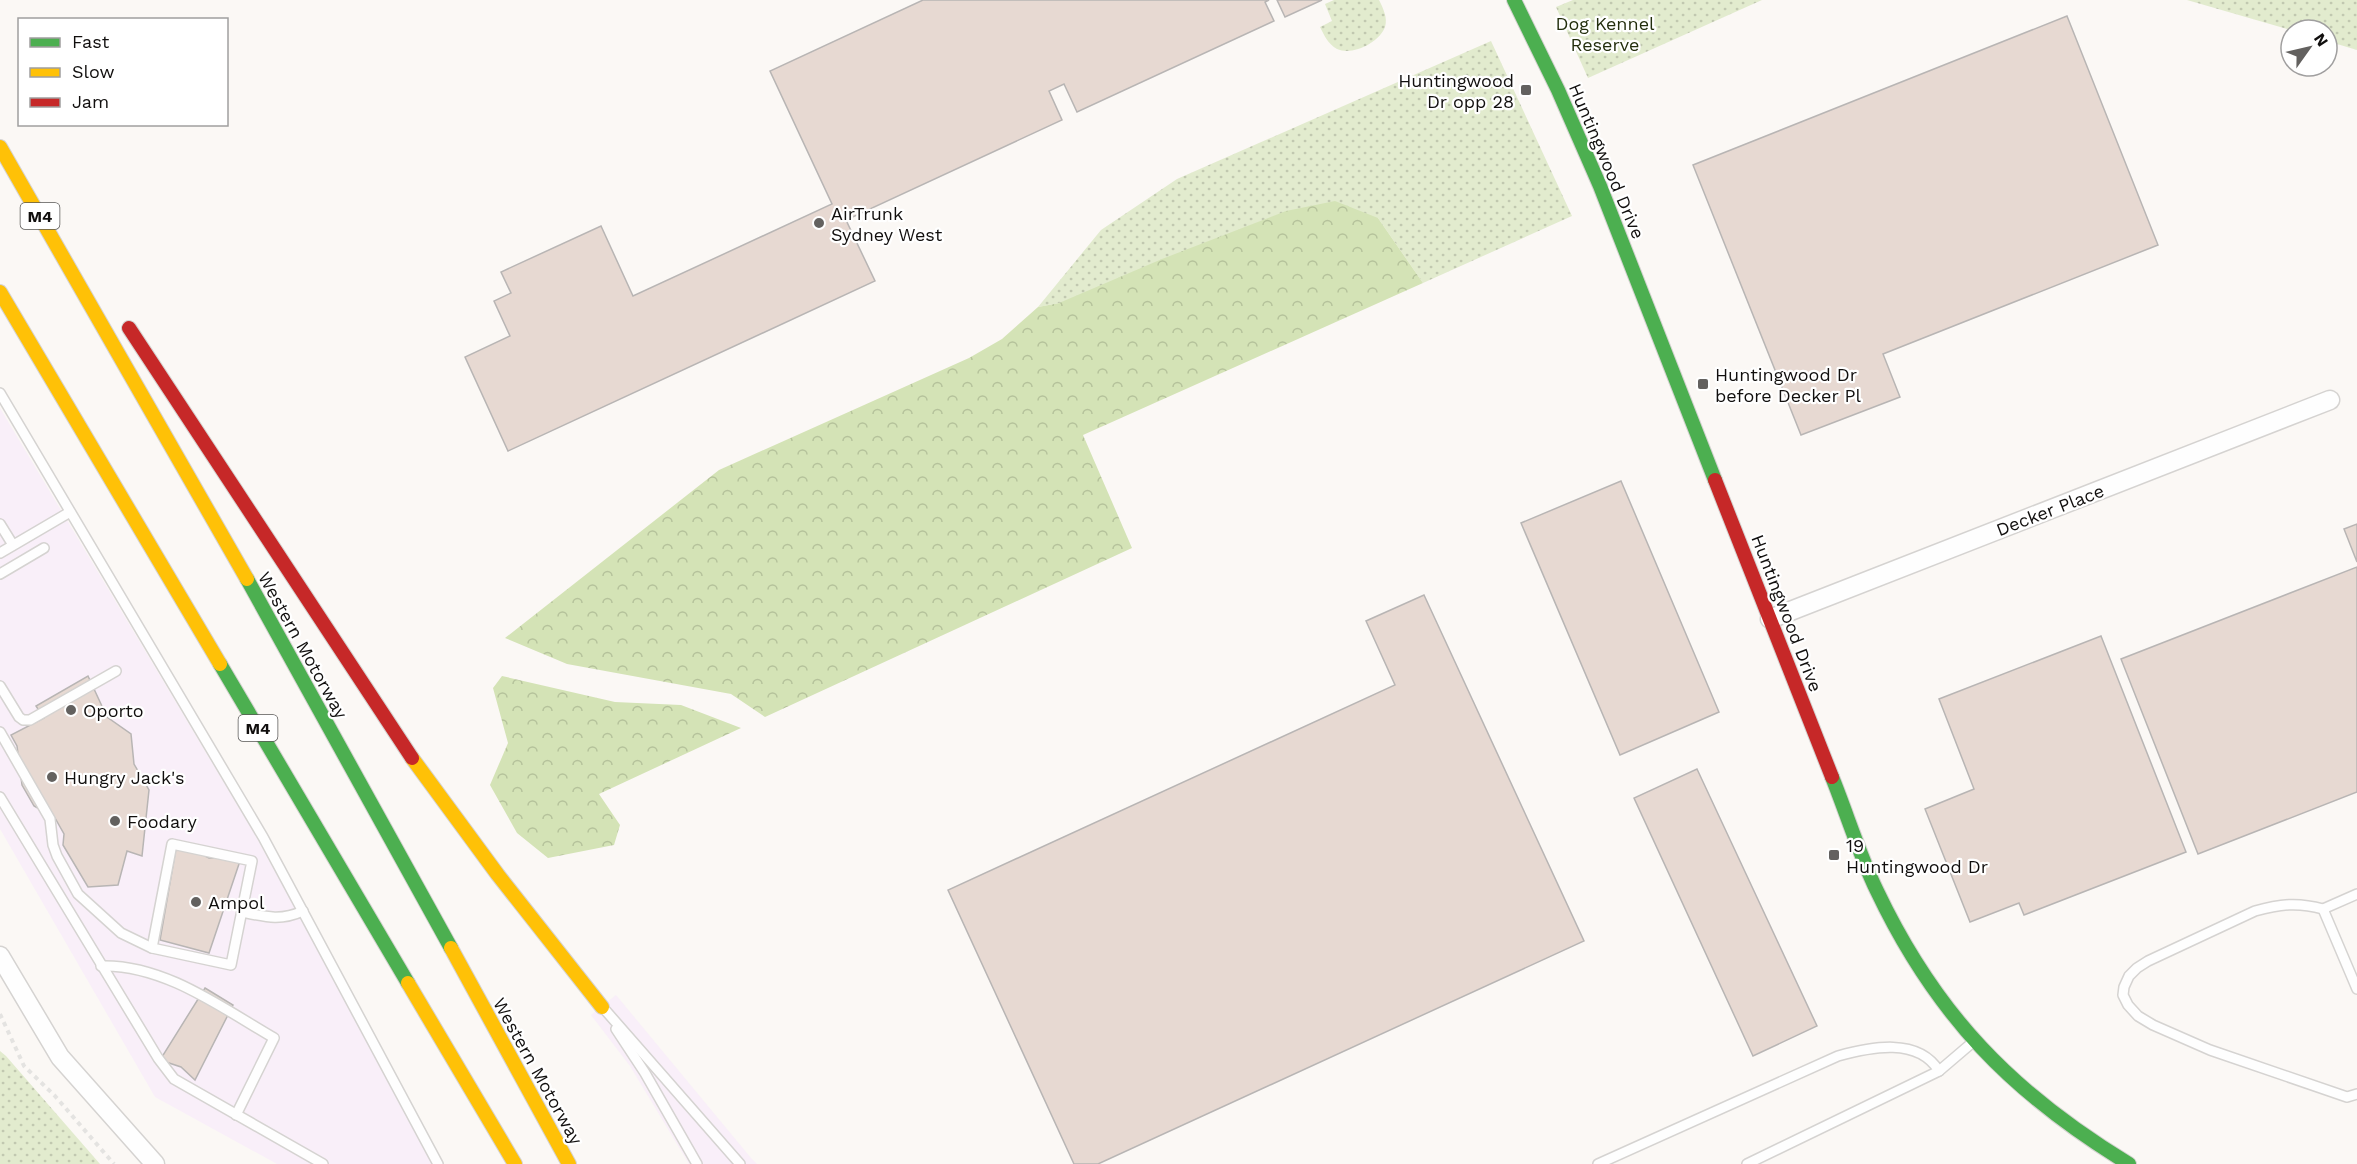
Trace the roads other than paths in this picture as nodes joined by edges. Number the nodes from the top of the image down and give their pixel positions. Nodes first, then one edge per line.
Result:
1 (1514, 0) edge
2 (0, 147) edge
3 (80, 284) junction
4 (97, 288) dead end
5 (0, 292) edge
6 (123, 319) dead end
7 (0, 393) edge
8 (2330, 400) dead end
9 (70, 512) junction
10 (0, 524) edge
11 (14, 545) junction
12 (44, 548) dead end
13 (0, 553) edge
14 (0, 574) edge
15 (1770, 619) junction
16 (116, 672) dead end
17 (0, 686) edge
18 (0, 732) edge
19 (0, 797) edge
20 (2357, 894) edge
21 (2323, 909) junction
22 (303, 911) junction
23 (242, 912) junction
24 (152, 948) junction
25 (0, 956) edge
26 (101, 966) junction
27 (2357, 989) edge
28 (602, 1007) junction
29 (1974, 1041) junction
30 (1939, 1071) junction
31 (2357, 1094) edge
32 (236, 1115) junction
33 (155, 1164) edge
34 (323, 1164) edge
35 (438, 1164) edge
36 (514, 1164) edge
37 (569, 1164) edge
38 (697, 1164) edge
39 (740, 1164) edge
40 (1598, 1164) edge
41 (1747, 1164) edge
42 (2129, 1164) edge

1 - 15 main road, Huntingwood Drive
2 - 3 main road, Western Motorway / M4
3 - 4 main road
3 - 37 main road, Western Motorway / M4
5 - 36 main road, M4
6 - 28 main road
7 - 9 lane
8 - 15 street, Decker Place
9 - 11 lane
9 - 22 lane
10 - 11 lane
11 - 13 lane
12 - 14 lane
15 - 29 main road, Huntingwood Drive
16 - 17 lane
18 - 24 lane
19 - 26 lane
20 - 21 lane
21 - 27 lane
21 - 31 lane
22 - 23 lane
22 - 35 lane
23 - 24 lane
23 - 24 lane
25 - 33 street
26 - 32 lane
26 - 32 lane
28 - 38 lane
28 - 39 lane
29 - 30 lane
29 - 42 main road, Huntingwood Drive
30 - 40 lane
30 - 41 lane
32 - 34 lane

